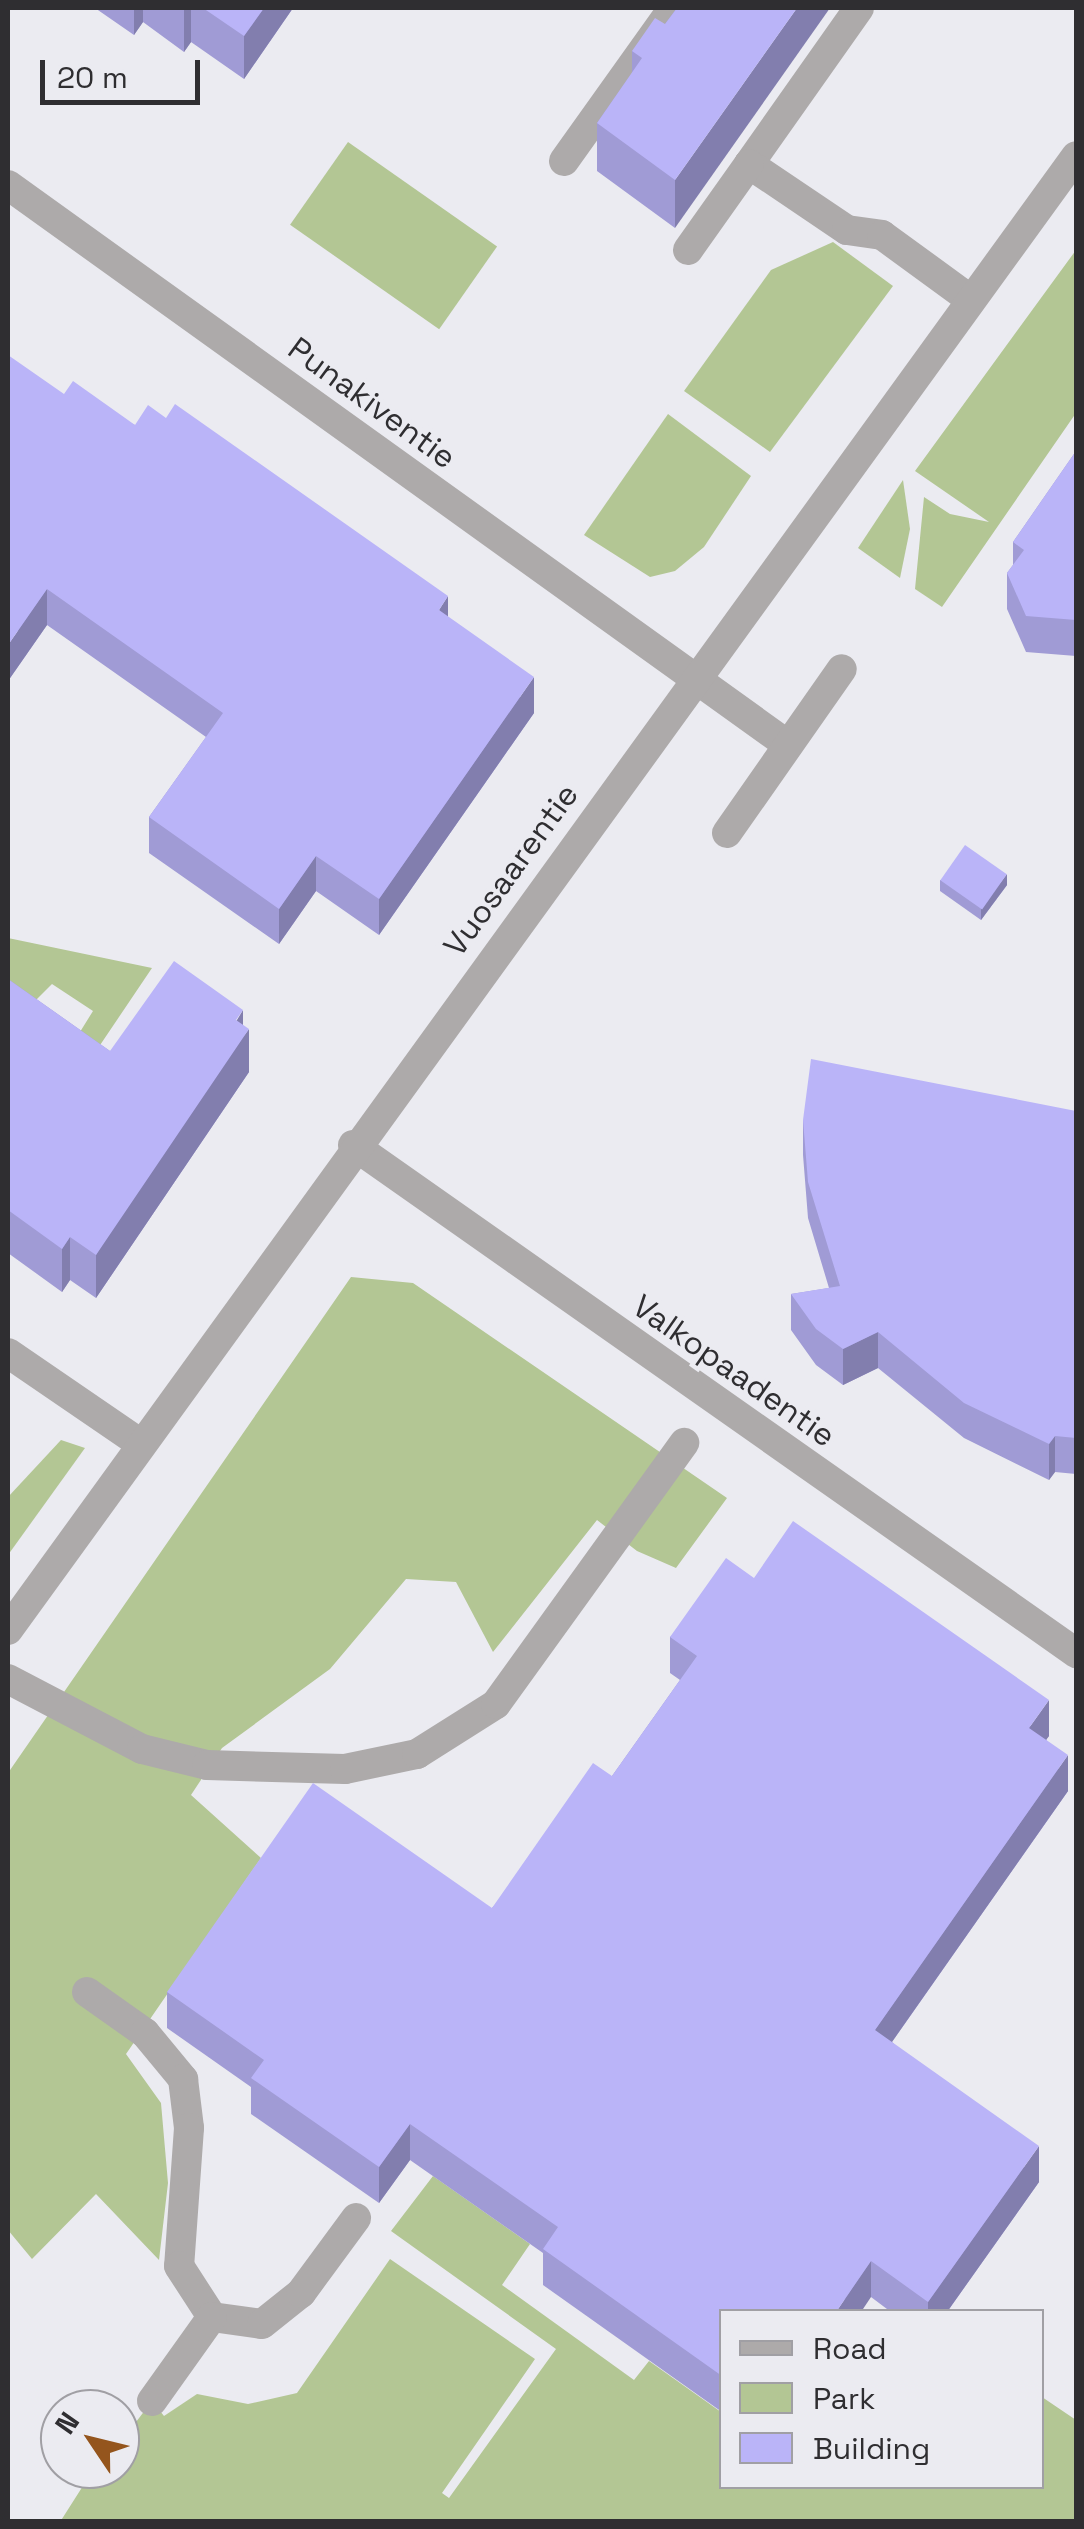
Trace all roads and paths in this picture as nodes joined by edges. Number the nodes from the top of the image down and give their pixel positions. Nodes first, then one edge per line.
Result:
1 (673, 8) edge
2 (859, 8) edge
3 (1076, 156) edge
4 (564, 161) dead end
5 (749, 164) junction
6 (8, 186) edge
7 (688, 250) dead end
8 (971, 300) junction
9 (842, 669) dead end
10 (695, 676) junction
11 (788, 745) junction
12 (727, 833) dead end
13 (353, 1145) junction
14 (8, 1352) edge
15 (684, 1443) dead end
16 (141, 1444) junction
17 (8, 1630) edge
18 (1076, 1653) edge
19 (8, 1679) edge
20 (88, 1992) dead end
21 (356, 2218) dead end
22 (212, 2317) junction
23 (152, 2401) dead end

1 - 4 street
2 - 5 street
3 - 8 street, Vuosaarentie
5 - 7 street
5 - 8 street
6 - 10 street, Punakiventie
8 - 10 street, Vuosaarentie
9 - 11 street
10 - 11 street, Punakiventie
10 - 13 street, Vuosaarentie
11 - 12 street
13 - 16 street, Vuosaarentie
13 - 18 street, Valkopaadentie
14 - 16 street
15 - 19 street
16 - 17 street, Vuosaarentie
20 - 22 street
21 - 22 street
22 - 23 street

